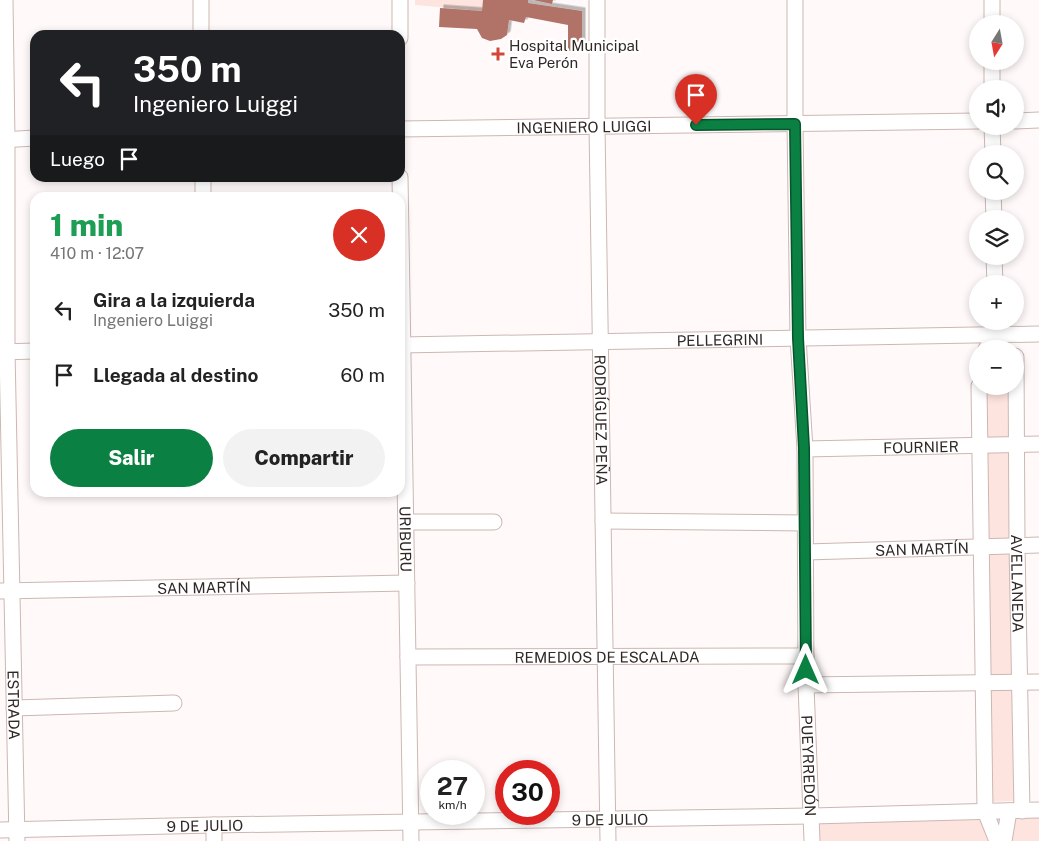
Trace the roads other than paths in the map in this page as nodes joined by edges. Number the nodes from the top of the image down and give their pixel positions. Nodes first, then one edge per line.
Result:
1 (5, 0) edge
2 (201, 0) edge
3 (400, 0) edge
4 (597, 0) edge
5 (795, 0) edge
6 (992, 0) edge
7 (992, 15) edge
8 (3, 28) edge
9 (201, 30) edge
10 (400, 30) edge
11 (1039, 120) edge
12 (969, 121) edge
13 (1024, 121) edge
14 (795, 124) junction
15 (597, 126) junction
16 (405, 129) edge
17 (30, 138) edge
18 (4, 140) edge
19 (969, 329) edge
20 (1010, 330) edge
21 (1039, 334) edge
22 (798, 338) junction
23 (600, 342) junction
24 (405, 345) edge
25 (30, 351) edge
26 (4, 352) edge
27 (979, 395) edge
28 (1016, 395) edge
29 (979, 444) junction
30 (1017, 444) junction
31 (1039, 444) edge
32 (804, 448) junction
33 (404, 497) edge
34 (603, 521) junction
35 (406, 522) junction
36 (494, 522) dead end
37 (805, 523) junction
38 (1018, 545) junction
39 (1039, 545) edge
40 (981, 546) junction
41 (806, 552) junction
42 (406, 583) junction
43 (6, 590) edge
44 (806, 656) junction
45 (408, 657) junction
46 (605, 657) junction
47 (983, 682) junction
48 (1020, 682) junction
49 (1039, 682) edge
50 (806, 685) junction
51 (174, 703) dead end
52 (14, 708) junction
53 (1039, 810) edge
54 (1016, 811) junction
55 (985, 812) junction
56 (812, 816) junction
57 (608, 818) junction
58 (410, 822) junction
59 (214, 825) junction
60 (0, 830) edge
61 (17, 835) edge
62 (214, 841) edge
63 (411, 841) edge
64 (608, 841) edge
65 (812, 841) edge
66 (997, 841) edge
67 (1004, 841) edge

1 - 8 street, ESTRADA
2 - 9 street
3 - 10 street
4 - 15 street, RODRÍGUEZ PEÑA
5 - 14 street, PUEYRREDÓN
6 - 7 street
8 - 18 street, ESTRADA
11 - 13 street
12 - 14 street, INGENIERO LUIGGI
14 - 15 street, INGENIERO LUIGGI
14 - 22 street, PUEYRREDÓN
15 - 16 street, INGENIERO LUIGGI
15 - 23 street, RODRÍGUEZ PEÑA
17 - 18 street
18 - 26 street, ESTRADA
19 - 22 street, PELLEGRINI
20 - 21 street, PELLEGRINI
22 - 23 street, PELLEGRINI
22 - 32 street, PUEYRREDÓN
23 - 24 street, PELLEGRINI
23 - 34 street, RODRÍGUEZ PEÑA
25 - 26 street
26 - 43 street, ESTRADA
27 - 29 street
28 - 30 street, AVELLANEDA
29 - 30 street, FOURNIER
29 - 32 street, FOURNIER
29 - 40 street
30 - 31 street, FOURNIER
30 - 38 street, AVELLANEDA
32 - 37 street, PUEYRREDÓN
33 - 35 street, URIBURU
34 - 37 street
34 - 46 street, RODRÍGUEZ PEÑA
35 - 36 street
35 - 42 street, URIBURU
37 - 41 street, PUEYRREDÓN
38 - 39 street, SAN MARTÍN
38 - 40 street, SAN MARTÍN
38 - 48 street, AVELLANEDA
40 - 41 street, SAN MARTÍN
40 - 47 street
41 - 44 street, PUEYRREDÓN
42 - 43 street, SAN MARTÍN
42 - 45 street, URIBURU
43 - 52 street, ESTRADA
44 - 46 street, REMEDIOS DE ESCALADA
44 - 50 street, PUEYRREDÓN
45 - 46 street, REMEDIOS DE ESCALADA
45 - 58 street, URIBURU
46 - 57 street, RODRÍGUEZ PEÑA
47 - 48 street
47 - 50 street
47 - 55 street
48 - 49 street
48 - 54 street, AVELLANEDA
50 - 56 street, PUEYRREDÓN
51 - 52 street
52 - 61 street, ESTRADA
53 - 54 street, 9 DE JULIO
54 - 55 street, 9 DE JULIO
54 - 67 street, AVELLANEDA
55 - 56 street, 9 DE JULIO
55 - 66 street
56 - 57 street, 9 DE JULIO
56 - 65 street, PUEYRREDÓN
57 - 58 street, 9 DE JULIO
57 - 64 street, RODRÍGUEZ PEÑA
58 - 59 street, 9 DE JULIO
58 - 63 street, URIBURU
59 - 61 street, 9 DE JULIO
59 - 62 street
60 - 61 street, 9 DE JULIO

